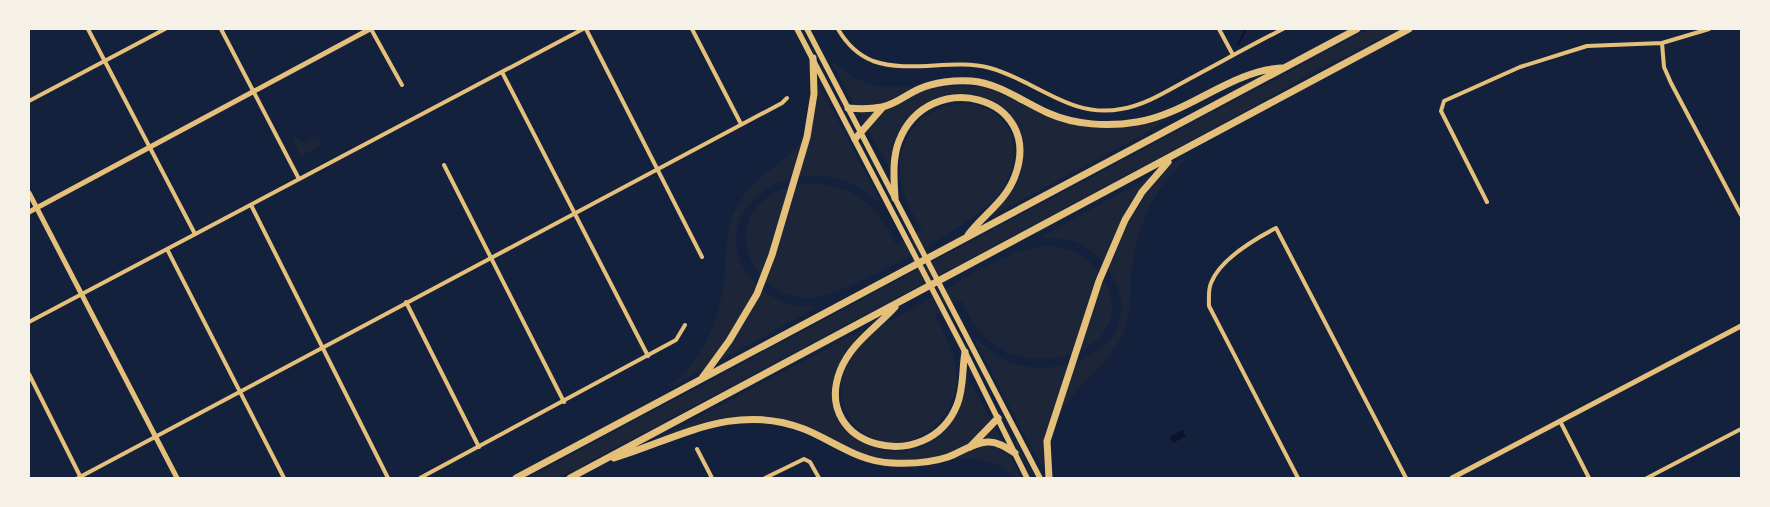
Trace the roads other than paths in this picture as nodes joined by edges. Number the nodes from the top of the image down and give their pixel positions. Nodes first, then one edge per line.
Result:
1 (88, 29) edge
2 (165, 29) edge
3 (221, 29) edge
4 (371, 29) edge
5 (584, 29) edge
6 (692, 29) edge
7 (797, 29) edge
8 (807, 29) edge
9 (838, 29) edge
10 (1219, 29) edge
11 (1283, 29) edge
12 (1357, 29) edge
13 (1409, 29) edge
14 (1709, 29) edge
15 (1662, 43) junction
16 (1233, 55) junction
17 (813, 58) junction
18 (105, 61) junction
19 (1284, 68) junction
20 (502, 72) junction
21 (402, 85) dead end
22 (254, 91) junction
23 (787, 98) dead end
24 (29, 101) edge
25 (883, 107) junction
26 (848, 108) junction
27 (741, 124) junction
28 (860, 132) junction
29 (854, 139) junction
30 (150, 147) junction
31 (1181, 151) junction
32 (444, 165) dead end
33 (658, 170) junction
34 (299, 179) junction
35 (29, 194) edge
36 (895, 198) junction
37 (1487, 202) dead end
38 (251, 205) junction
39 (36, 208) junction
40 (29, 212) edge
41 (575, 212) junction
42 (1741, 215) edge
43 (195, 234) junction
44 (966, 238) junction
45 (167, 249) junction
46 (491, 257) junction
47 (702, 257) dead end
48 (82, 294) junction
49 (406, 302) junction
50 (899, 302) junction
51 (29, 322) edge
52 (685, 324) dead end
53 (1741, 326) edge
54 (323, 348) junction
55 (965, 352) junction
56 (648, 356) junction
57 (29, 374) edge
58 (702, 379) junction
59 (240, 392) junction
60 (564, 402) junction
61 (998, 418) junction
62 (1560, 421) junction
63 (1741, 429) edge
64 (156, 438) junction
65 (480, 447) junction
66 (970, 447) junction
67 (696, 449) dead end
68 (1015, 453) junction
69 (597, 464) junction
70 (80, 478) edge
71 (177, 478) edge
72 (284, 478) edge
73 (388, 478) edge
74 (420, 478) edge
75 (516, 478) edge
76 (570, 478) edge
77 (712, 478) edge
78 (766, 478) edge
79 (819, 478) edge
80 (1027, 478) edge
81 (1040, 478) edge
82 (1049, 478) edge
83 (1298, 478) edge
84 (1406, 478) edge
85 (1452, 478) edge
86 (1589, 478) edge
87 (1647, 478) edge

1 - 18 street
2 - 18 street
3 - 22 street
4 - 21 street
4 - 22 street
5 - 20 street
5 - 33 street
6 - 27 street
7 - 17 main road
8 - 26 main road
9 - 16 street
10 - 16 street
11 - 16 street
12 - 19 highway
13 - 31 highway
14 - 15 street
15 - 37 street
15 - 42 street
17 - 29 main road
17 - 58 highway
18 - 24 street
18 - 30 street
19 - 25 highway
19 - 44 highway
20 - 34 street
20 - 41 street
22 - 30 street
22 - 34 street
23 - 27 street
25 - 26 highway
25 - 28 highway
26 - 28 main road
27 - 33 street
28 - 29 highway
28 - 36 main road
29 - 55 main road
30 - 39 street
30 - 43 street
31 - 50 highway
31 - 82 highway
32 - 46 street
33 - 41 street
33 - 47 street
34 - 38 street
35 - 39 street
36 - 44 highway
36 - 81 main road
38 - 43 street
38 - 54 street
39 - 40 street
39 - 48 street
41 - 46 street
41 - 56 street
43 - 45 street
44 - 58 highway
45 - 48 street
45 - 59 street
46 - 49 street
46 - 60 street
48 - 51 street
48 - 64 street
49 - 54 street
49 - 65 street
50 - 55 highway
50 - 69 highway
52 - 56 street
53 - 62 street
54 - 59 street
54 - 73 street
55 - 61 main road
56 - 60 street
57 - 70 street
58 - 75 highway
59 - 64 street
59 - 72 street
60 - 65 street
61 - 66 highway
61 - 68 main road
62 - 85 street
62 - 86 street
63 - 87 street
64 - 70 street
64 - 71 street
65 - 74 street
66 - 68 highway
66 - 69 highway
67 - 77 street
68 - 80 main road
69 - 76 highway
78 - 79 street
83 - 84 street

